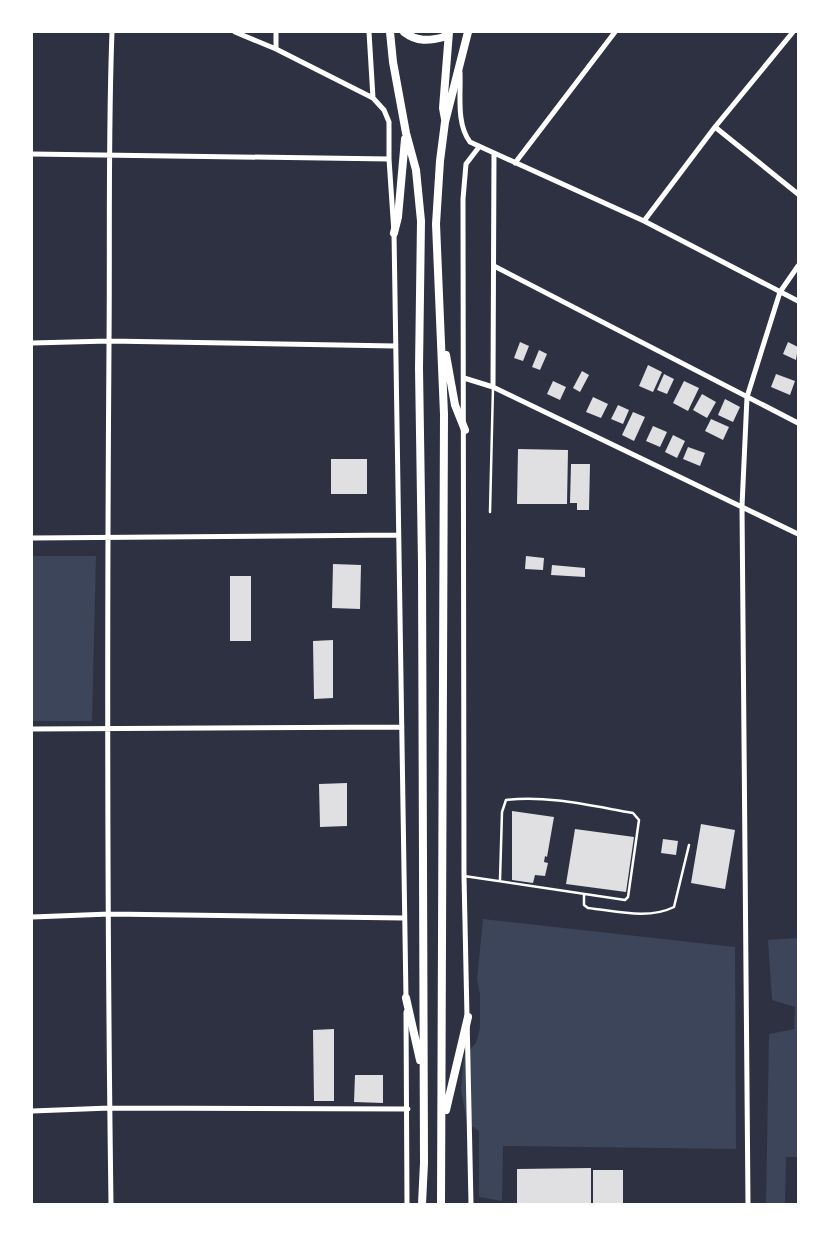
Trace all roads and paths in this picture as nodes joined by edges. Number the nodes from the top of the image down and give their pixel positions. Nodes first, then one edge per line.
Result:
1 (112, 32) edge
2 (235, 32) edge
3 (276, 32) edge
4 (369, 32) edge
5 (390, 32) edge
6 (404, 32) edge
7 (448, 32) edge
8 (468, 32) edge
9 (615, 32) edge
10 (793, 32) edge
11 (276, 49) junction
12 (460, 68) junction
13 (373, 98) junction
14 (445, 122) junction
15 (715, 127) junction
16 (406, 132) junction
17 (479, 146) junction
18 (108, 153) junction
19 (494, 153) junction
20 (32, 154) edge
21 (389, 159) junction
22 (515, 163) junction
23 (799, 194) edge
24 (644, 221) junction
25 (394, 233) junction
26 (494, 266) junction
27 (799, 266) edge
28 (780, 292) junction
29 (799, 301) edge
30 (440, 323) junction
31 (109, 341) junction
32 (32, 343) edge
33 (395, 346) junction
34 (464, 378) junction
35 (493, 387) junction
36 (747, 397) junction
37 (799, 423) edge
38 (465, 430) junction
39 (742, 506) junction
40 (490, 512) dead end
41 (799, 534) edge
42 (398, 535) junction
43 (107, 536) junction
44 (32, 538) edge
45 (402, 727) junction
46 (108, 728) junction
47 (32, 729) edge
48 (690, 845) dead end
49 (464, 876) junction
50 (500, 880) junction
51 (584, 894) junction
52 (110, 914) junction
53 (32, 917) edge
54 (404, 918) junction
55 (406, 998) junction
56 (468, 1017) junction
57 (423, 1076) junction
58 (110, 1108) junction
59 (408, 1109) junction
60 (32, 1111) edge
61 (442, 1126) junction
62 (111, 1205) edge
63 (407, 1205) edge
64 (422, 1205) edge
65 (441, 1205) edge
66 (471, 1205) edge
67 (748, 1205) edge

1 - 18 street
2 - 11 street
3 - 11 street
4 - 13 street
5 - 16 main road
6 - 7 main road
7 - 14 main road
8 - 12 main road
9 - 22 street
10 - 15 street
11 - 13 street
12 - 14 main road
12 - 17 street
13 - 21 street
14 - 30 main road
15 - 23 street
15 - 24 street
16 - 25 main road
16 - 57 main road
17 - 19 street
17 - 34 street
18 - 20 street
18 - 21 street
18 - 31 street
19 - 22 street
19 - 26 street
21 - 25 street
22 - 24 street
24 - 28 street
25 - 33 street
26 - 35 street
26 - 36 street
27 - 28 street
28 - 29 street
28 - 36 street
30 - 38 main road
30 - 61 main road
31 - 32 street
31 - 33 street
31 - 43 street
33 - 42 street
34 - 35 street
34 - 38 street
35 - 39 street
35 - 40 lane
36 - 37 street
36 - 39 street
38 - 49 street
39 - 41 street
39 - 67 street
42 - 43 street
42 - 45 street
43 - 44 street
43 - 46 street
45 - 46 street
45 - 54 street
46 - 47 street
46 - 52 street
48 - 51 lane
49 - 50 lane
49 - 56 street
50 - 51 lane
50 - 51 lane
52 - 53 street
52 - 54 street
52 - 58 street
54 - 55 street
55 - 57 main road
55 - 59 street
56 - 61 main road
56 - 66 street
57 - 64 main road
58 - 59 street
58 - 60 street
58 - 62 street
59 - 63 street
61 - 65 main road

